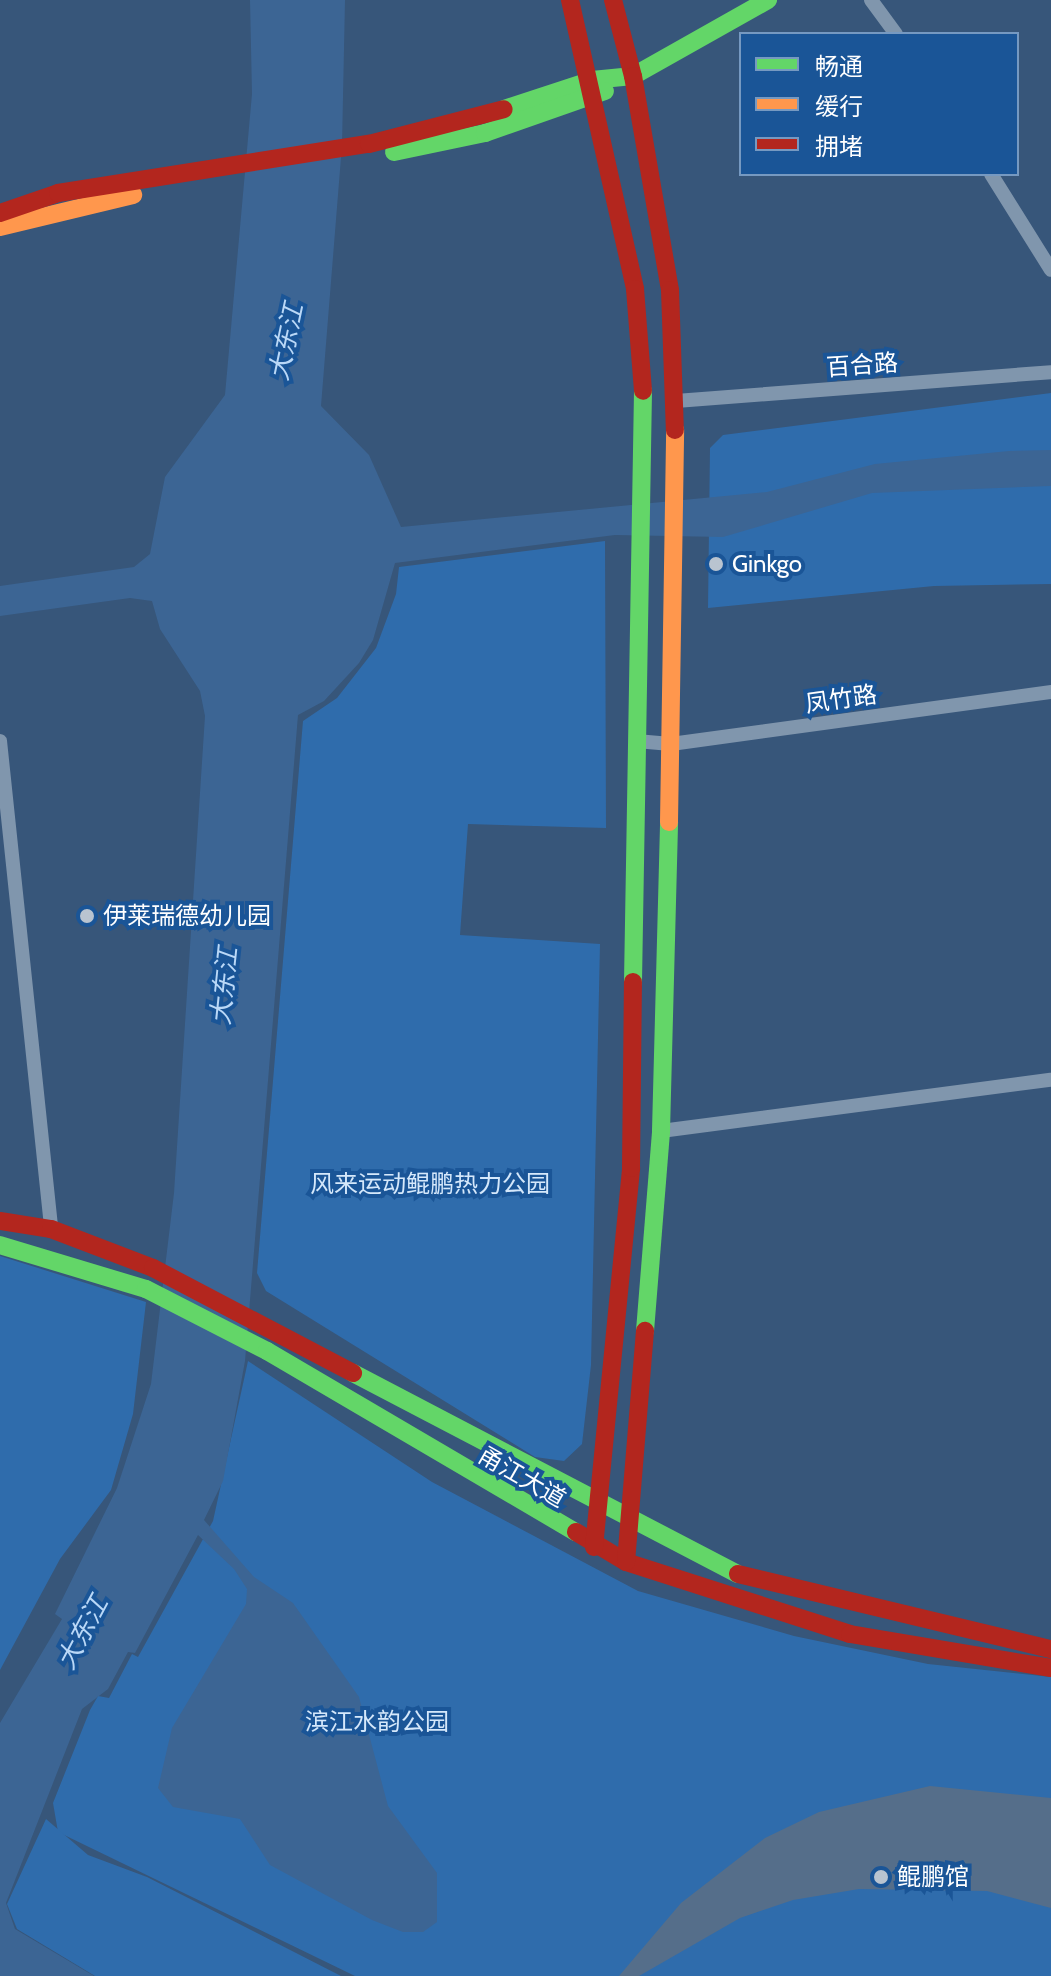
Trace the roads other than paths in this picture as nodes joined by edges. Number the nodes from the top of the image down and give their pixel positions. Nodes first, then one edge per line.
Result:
1 (570, 0) edge
2 (613, 0) edge
3 (768, 0) edge
4 (871, 0) edge
5 (895, 32) edge
6 (633, 76) junction
7 (593, 88) junction
8 (216, 175) junction
9 (992, 176) edge
10 (0, 213) edge
11 (0, 227) edge
12 (1051, 270) edge
13 (1051, 372) edge
14 (676, 401) junction
15 (1051, 692) edge
16 (0, 741) edge
17 (636, 741) junction
18 (671, 744) junction
19 (1051, 1080) edge
20 (661, 1131) junction
21 (0, 1221) edge
22 (51, 1229) junction
23 (0, 1245) edge
24 (598, 1506) junction
25 (627, 1520) junction
26 (594, 1547) junction
27 (626, 1562) junction
28 (1051, 1649) edge
29 (1051, 1668) edge

1 - 7 street
2 - 6 street
3 - 6 street
4 - 5 street
6 - 7 street
6 - 14 street
7 - 8 street
7 - 17 street
8 - 10 street
8 - 11 street
9 - 12 street
13 - 14 street, 百合路
14 - 18 street
15 - 18 street, 凤竹路
16 - 22 street
17 - 18 street, 凤竹路
17 - 24 street
18 - 20 street
19 - 20 street
20 - 25 street
21 - 22 street, 甬江大道
22 - 24 street, 甬江大道
23 - 26 street, 甬江大道
24 - 25 street, 甬江大道
24 - 26 street
25 - 27 street
25 - 28 street, 甬江大道
26 - 27 street, 甬江大道
27 - 29 street, 甬江大道

